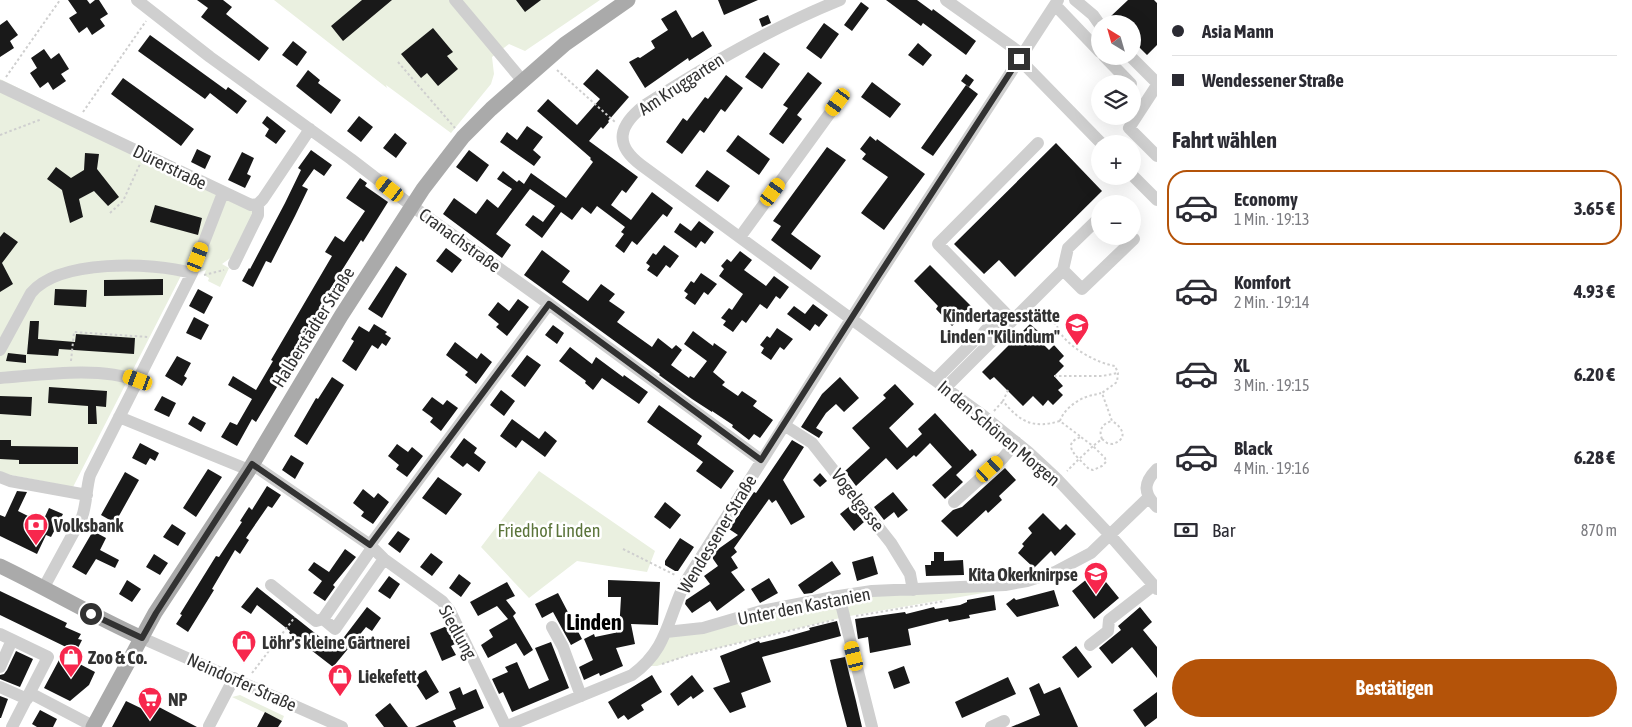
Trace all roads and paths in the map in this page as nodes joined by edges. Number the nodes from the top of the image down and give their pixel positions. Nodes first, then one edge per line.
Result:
1 (60, 0) edge
2 (137, 0) edge
3 (455, 0) edge
4 (628, 0) edge
5 (840, 0) edge
6 (946, 0) edge
7 (1075, 0) edge
8 (1057, 2) edge
9 (152, 12) junction
10 (1093, 15) edge
11 (1091, 42) edge
12 (1020, 57) junction
13 (545, 60) junction
14 (398, 62) dead end
15 (1113, 65) edge
16 (1139, 65) edge
17 (1122, 75) edge
18 (522, 80) junction
19 (3, 82) edge
20 (1157, 84) edge
21 (1141, 94) edge
22 (1147, 100) junction
23 (838, 102) dead end
24 (60, 114) junction
25 (76, 122) junction
26 (310, 129) junction
27 (624, 130) junction
28 (0, 135) edge
29 (1094, 135) edge
30 (463, 137) junction
31 (1038, 143) dead end
32 (144, 154) junction
33 (1157, 156) edge
34 (1141, 184) edge
35 (223, 193) junction
36 (1157, 200) edge
37 (258, 204) junction
38 (412, 206) junction
39 (110, 213) dead end
40 (1091, 226) edge
41 (740, 237) junction
42 (1128, 245) edge
43 (232, 266) joint
44 (1063, 270) junction
45 (198, 274) junction
46 (549, 304) junction
47 (1008, 316) junction
48 (851, 319) junction
49 (1049, 321) dead end
50 (160, 338) junction
51 (0, 350) edge
52 (1118, 373) junction
53 (70, 374) junction
54 (1054, 376) dead end
55 (0, 378) edge
56 (138, 380) junction
57 (940, 384) junction
58 (1008, 390) dead end
59 (1102, 393) junction
60 (119, 417) junction
61 (1060, 421) junction
62 (1112, 422) junction
63 (784, 425) junction
64 (1081, 437) junction
65 (1102, 439) junction
66 (1016, 442) junction
67 (1093, 446) junction
68 (1079, 459) junction
69 (761, 460) junction
70 (251, 467) junction
71 (1157, 469) edge
72 (0, 477) edge
73 (1058, 480) junction
74 (87, 495) junction
75 (954, 502) dead end
76 (1153, 503) edge
77 (1109, 534) junction
78 (371, 546) junction
79 (622, 549) dead end
80 (384, 559) junction
81 (0, 566) edge
82 (686, 581) junction
83 (271, 586) dead end
84 (44, 587) junction
85 (1155, 587) edge
86 (913, 590) junction
87 (839, 596) junction
88 (953, 599) dead end
89 (301, 609) junction
90 (844, 617) junction
91 (323, 620) junction
92 (552, 627) dead end
93 (666, 632) junction
94 (0, 634) edge
95 (142, 638) junction
96 (12, 640) junction
97 (1090, 645) dead end
98 (0, 666) edge
99 (645, 666) junction
100 (239, 681) junction
101 (0, 687) edge
102 (29, 696) junction
103 (581, 696) junction
104 (1004, 721) dead end
105 (521, 724) edge
106 (210, 726) edge
107 (12, 727) edge
108 (93, 727) edge
109 (342, 727) edge
110 (506, 727) edge
111 (872, 727) edge
112 (991, 727) edge

1 - 19 path
2 - 9 street, Cranachstraße
3 - 18 street
4 - 13 main road, Halberstädter Straße
5 - 27 street, Am Kruggarten
6 - 12 street
7 - 10 street
8 - 11 street
8 - 12 street, Wendessener Straße
9 - 25 path
9 - 26 street, Cranachstraße
12 - 29 street
12 - 48 street, Wendessener Straße
13 - 18 main road, Halberstädter Straße
13 - 27 path
14 - 30 path
15 - 17 street
16 - 20 street
18 - 30 main road, Halberstädter Straße
19 - 24 street, Dürerstraße
20 - 22 street
21 - 22 street
22 - 33 street
23 - 41 street
24 - 25 street, Dürerstraße
24 - 28 path
25 - 32 street, Dürerstraße
26 - 37 street
26 - 38 street, Cranachstraße
27 - 41 street, Am Kruggarten
30 - 38 main road, Halberstädter Straße
31 - 47 street
32 - 35 street, Dürerstraße
32 - 39 path
34 - 36 street
35 - 37 street, Dürerstraße
35 - 45 street
37 - 43 street
38 - 46 street, Cranachstraße
38 - 70 main road, Halberstädter Straße
40 - 44 street
41 - 48 street, Am Kruggarten
42 - 44 street
43 - 45 path
44 - 47 street
45 - 50 street
45 - 51 street
46 - 69 street, Cranachstraße
46 - 78 street
47 - 57 street
47 - 57 street
48 - 57 street, In den Schönen Morgen
48 - 63 street, Wendessener Straße
49 - 52 path
50 - 53 path
50 - 56 street
52 - 54 path
52 - 59 path
53 - 55 street
53 - 56 street
56 - 60 street
57 - 66 street, In den Schönen Morgen
58 - 61 path
59 - 61 path
59 - 62 path
60 - 70 street, Siedlung
60 - 74 street
61 - 64 path
62 - 65 path
62 - 65 path
63 - 69 street, Wendessener Straße
63 - 86 street, Vogelgasse
64 - 67 path
64 - 68 path
65 - 67 path
66 - 73 street, In den Schönen Morgen
66 - 75 street
67 - 68 path
67 - 68 path
68 - 73 path
69 - 82 street, Wendessener Straße
70 - 78 street, Siedlung
70 - 95 main road, Halberstädter Straße
71 - 76 street
72 - 74 street
73 - 77 street, In den Schönen Morgen
74 - 84 street
76 - 77 street, Unter den Kastanien
77 - 85 street, In den Schönen Morgen
77 - 86 street, Unter den Kastanien
78 - 80 street, Siedlung
78 - 91 street
79 - 82 path
80 - 91 street
80 - 110 street, Siedlung
81 - 84 main road
82 - 93 street, Wendessener Straße
83 - 89 street
84 - 95 main road
85 - 97 street, In den Schönen Morgen
86 - 87 street, Unter den Kastanien
87 - 90 street
87 - 93 street, Unter den Kastanien
88 - 90 path
89 - 91 street
89 - 100 path
90 - 99 path
90 - 111 street
92 - 103 street
93 - 99 street, Wendessener Straße
94 - 96 street
95 - 100 street, Neindorfer Straße
95 - 108 main road, Halberstädter Straße
96 - 98 street
96 - 102 street
99 - 103 street, Wendessener Straße
100 - 106 street
100 - 109 street, Neindorfer Straße
101 - 102 street
102 - 107 street
102 - 108 street
103 - 105 street, Wendessener Straße
104 - 112 street
105 - 110 street, Wendessener Straße

